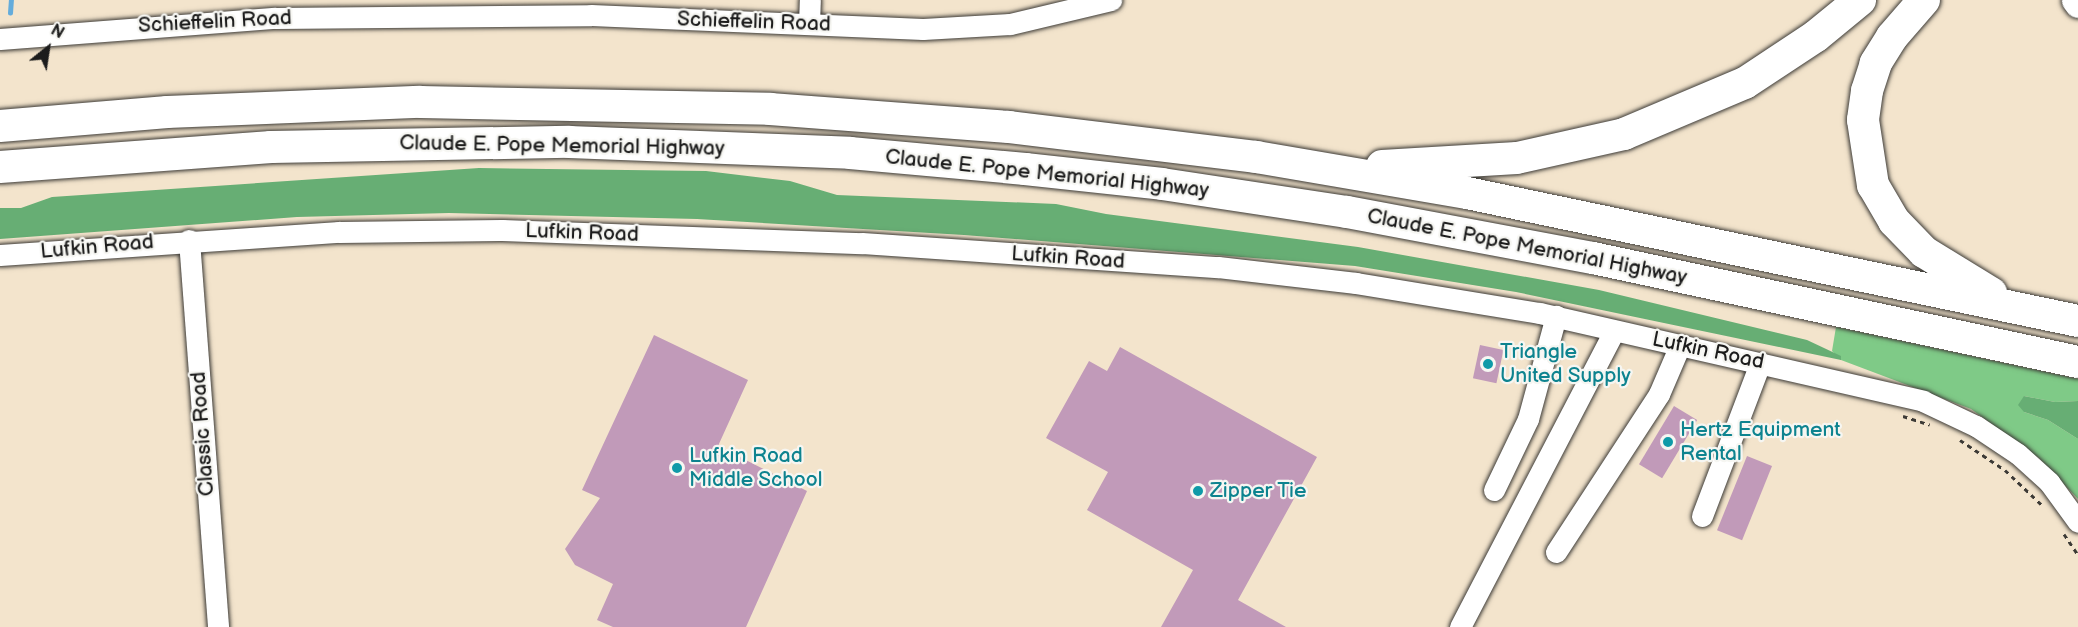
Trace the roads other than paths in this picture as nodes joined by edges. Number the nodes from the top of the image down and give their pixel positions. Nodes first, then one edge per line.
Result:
1 (810, 0) edge
2 (1110, 0) edge
3 (1860, 0) edge
4 (1924, 0) edge
5 (2075, 0) edge
6 (2078, 4) edge
7 (1077, 5) edge
8 (591, 7) edge
9 (328, 9) edge
10 (809, 24) junction
11 (0, 39) edge
12 (0, 126) edge
13 (0, 167) edge
14 (1335, 169) junction
15 (189, 240) junction
16 (0, 255) edge
17 (2020, 309) junction
18 (1556, 316) junction
19 (2078, 321) edge
20 (1614, 331) junction
21 (1680, 345) junction
22 (2078, 362) edge
23 (1760, 363) junction
24 (1494, 490) dead end
25 (1702, 516) dead end
26 (2069, 525) edge
27 (1556, 552) dead end
28 (218, 627) edge
29 (1460, 627) edge

1 - 10 street
2 - 7 street, Schieffelin Road
3 - 14 highway
4 - 17 highway
5 - 6 main road
7 - 10 street, Schieffelin Road
8 - 9 street, Schieffelin Road
8 - 10 street, Schieffelin Road
9 - 11 street, Schieffelin Road
12 - 14 highway, Claude E. Pope Memorial Highway
13 - 22 highway, Claude E. Pope Memorial Highway
14 - 17 highway, Claude E. Pope Memorial Highway
15 - 16 street, Lufkin Road
15 - 18 street, Lufkin Road
15 - 28 street, Classic Road
17 - 19 highway, Claude E. Pope Memorial Highway
18 - 20 street, Lufkin Road
18 - 24 street
20 - 21 street, Lufkin Road
20 - 29 street
21 - 23 street, Lufkin Road
21 - 27 street
23 - 25 street
23 - 26 street, Lufkin Road

